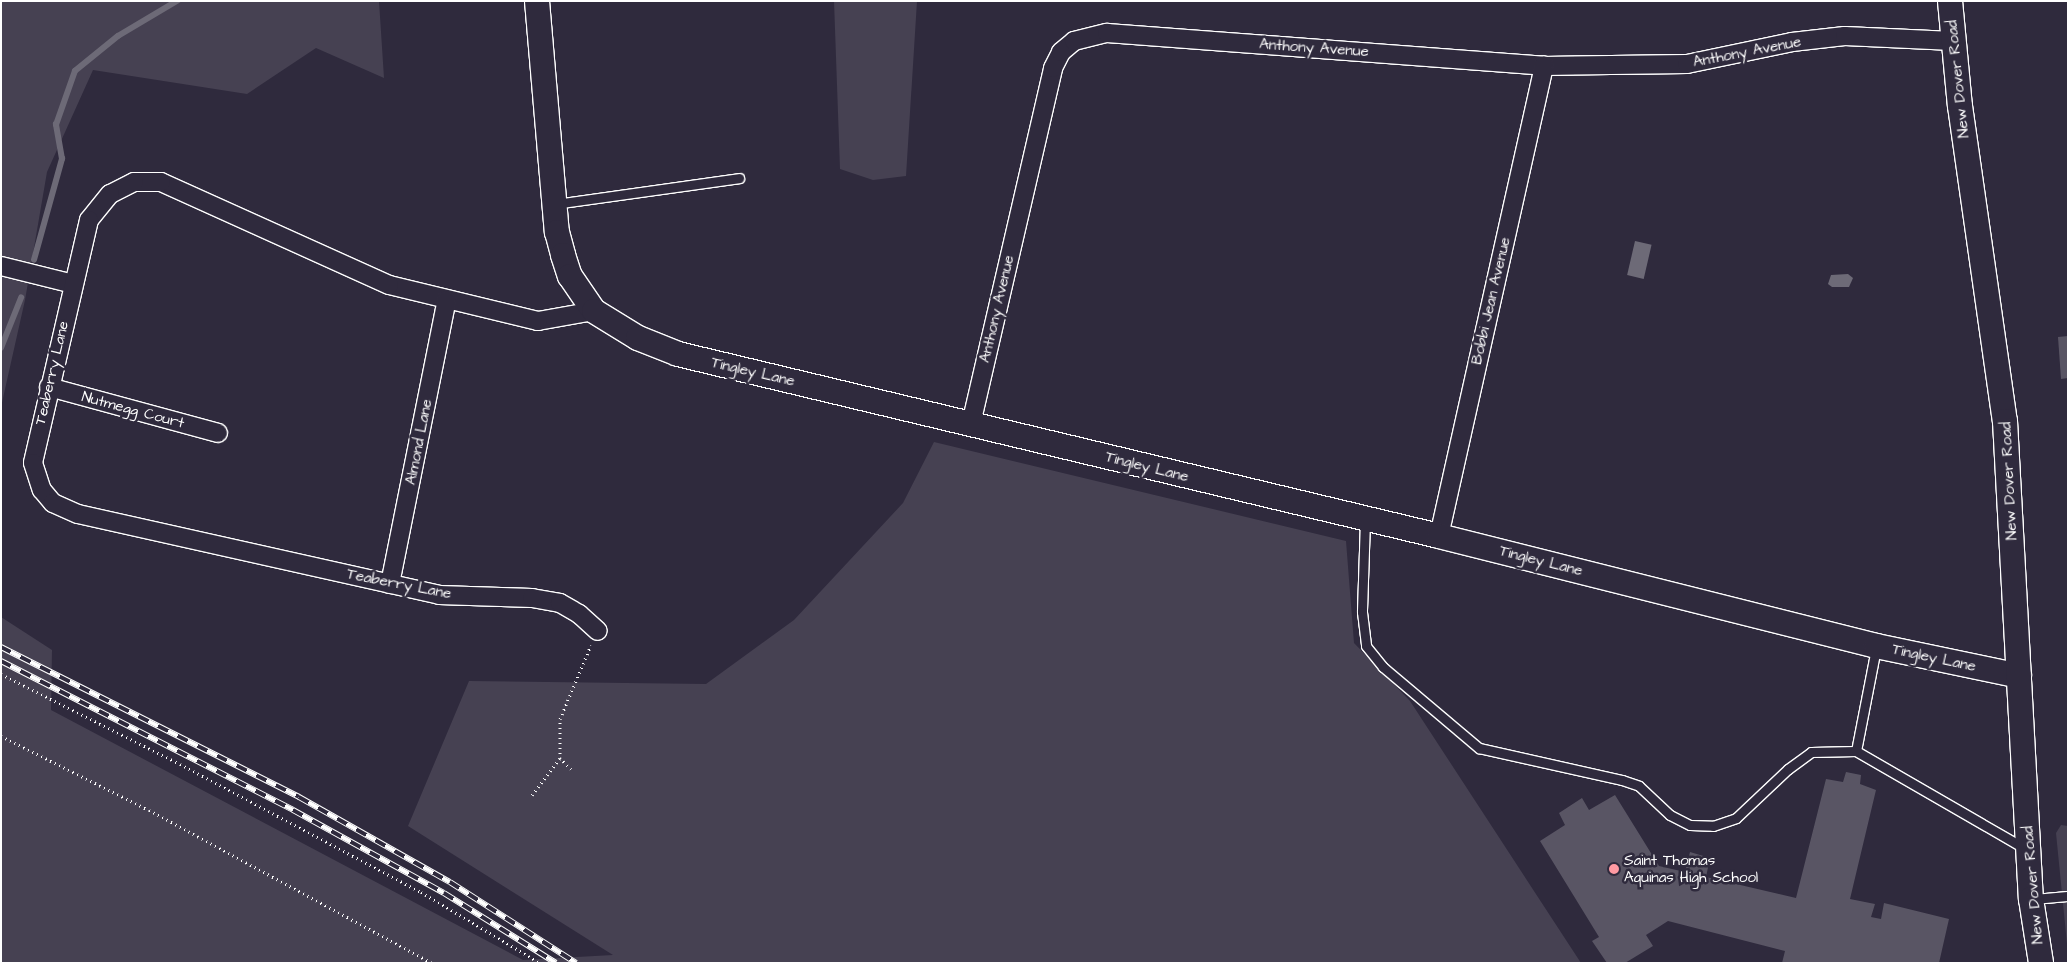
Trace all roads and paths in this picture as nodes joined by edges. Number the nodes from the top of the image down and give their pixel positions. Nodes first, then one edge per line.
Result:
1 (537, 1) edge
2 (1950, 1) edge
3 (1953, 41) junction
4 (1544, 66) junction
5 (739, 178) dead end
6 (554, 204) junction
7 (1, 266) edge
8 (73, 284) junction
9 (447, 300) junction
10 (594, 311) junction
11 (49, 387) junction
12 (971, 424) junction
13 (218, 433) dead end
14 (1365, 520) junction
15 (1439, 536) junction
16 (390, 584) junction
17 (598, 631) joint
18 (1876, 646) junction
19 (1, 674) edge
20 (2019, 676) junction
21 (1, 736) edge
22 (1856, 751) junction
23 (560, 758) junction
24 (571, 769) dead end
25 (532, 795) dead end
26 (2029, 851) junction
27 (2068, 896) edge
28 (2031, 899) junction
29 (432, 963) edge
30 (540, 963) edge
31 (2041, 963) edge

1 - 6 street, Tingley Lane
2 - 3 street, New Dover Road
3 - 4 street, Anthony Avenue
3 - 20 street, New Dover Road
4 - 12 street, Anthony Avenue
4 - 15 street, Bobbi Jean Avenue
5 - 6 lane
6 - 10 street, Tingley Lane
7 - 8 street
8 - 9 street, Teaberry Lane
8 - 11 street, Teaberry Lane
9 - 10 street, Teaberry Lane
9 - 16 street, Almond Lane
10 - 12 street, Tingley Lane
11 - 13 street, Nutmegg Court
11 - 16 street, Teaberry Lane
12 - 14 street, Tingley Lane
14 - 15 street, Tingley Lane
14 - 22 lane
15 - 18 street, Tingley Lane
16 - 17 street, Teaberry Lane
17 - 23 path
18 - 20 street, Tingley Lane
18 - 22 lane
19 - 30 path
20 - 26 street, New Dover Road
21 - 29 path
22 - 26 lane
23 - 24 path
23 - 25 path
26 - 28 street, New Dover Road
27 - 28 lane
28 - 31 street, New Dover Road

